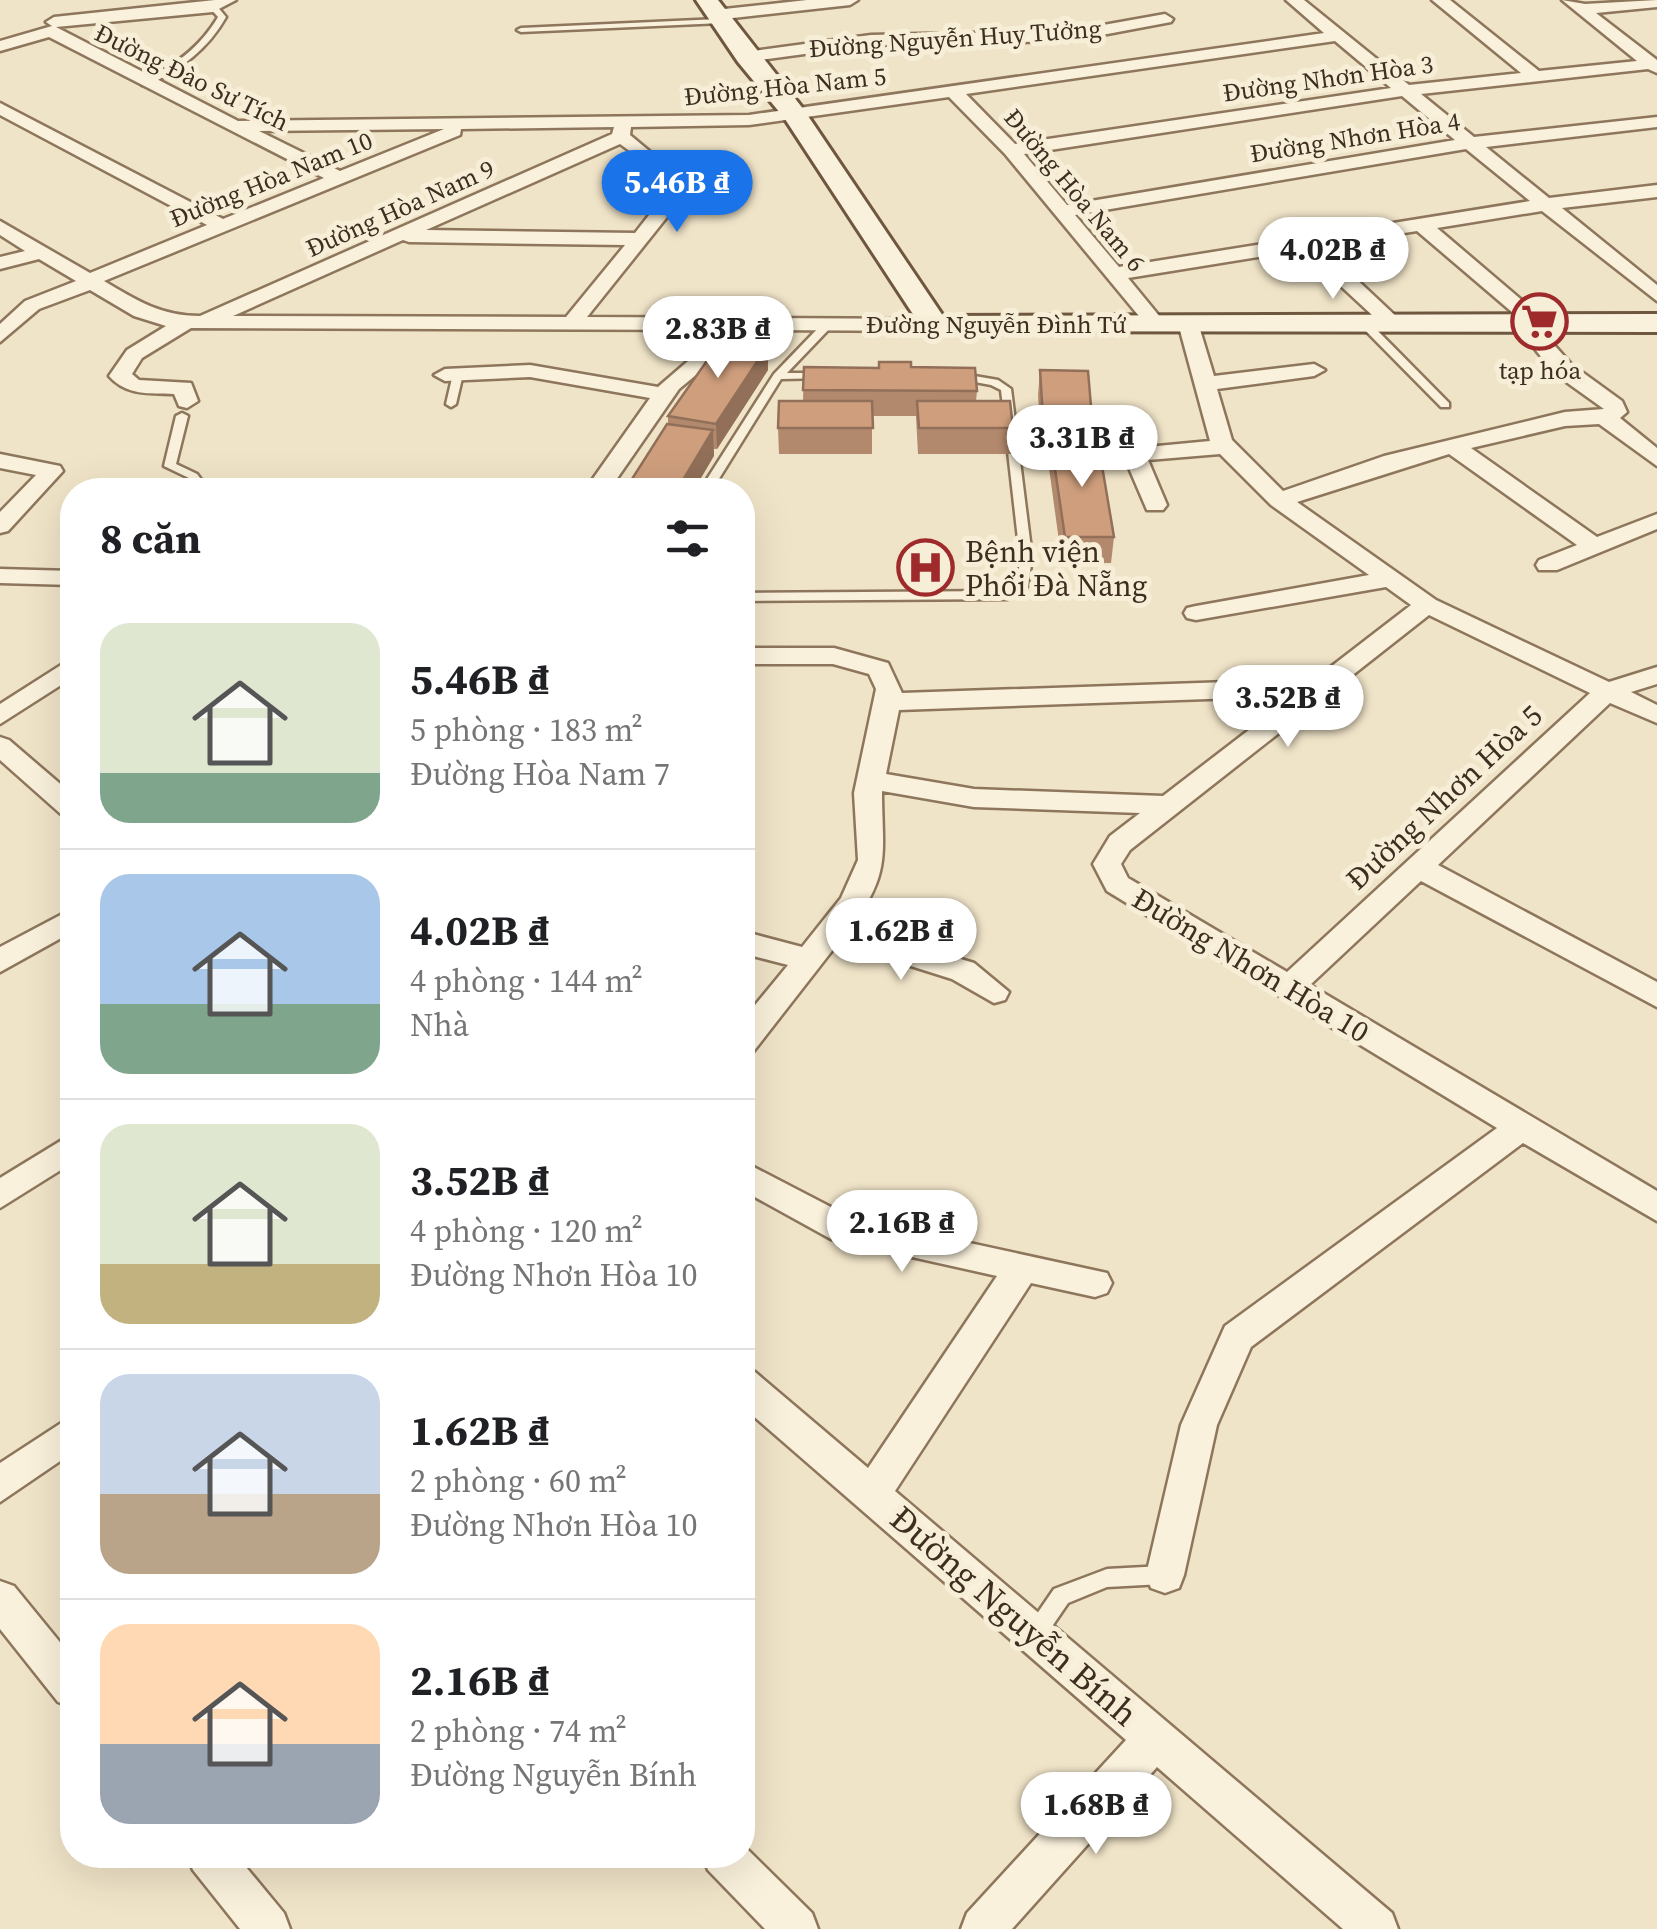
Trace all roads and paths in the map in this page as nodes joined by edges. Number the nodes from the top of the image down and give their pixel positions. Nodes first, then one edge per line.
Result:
1 (57, 0) edge
2 (850, 0) edge
3 (1148, 0) edge
4 (1294, 0) edge
5 (1440, 0) edge
6 (1657, 2) edge
7 (220, 4) edge
8 (1576, 5) edge
9 (714, 12) edge
10 (1165, 18) junction
11 (54, 27) junction
12 (521, 30) dead end
13 (1336, 36) junction
14 (1194, 42) junction
15 (0, 46) edge
16 (746, 57) junction
17 (1654, 66) edge
18 (1536, 77) junction
19 (145, 83) junction
20 (954, 92) junction
21 (1403, 92) junction
22 (0, 108) edge
23 (795, 115) junction
24 (1657, 122) edge
25 (471, 124) junction
26 (235, 126) junction
27 (622, 130) junction
28 (1469, 144) junction
29 (1011, 150) junction
30 (339, 178) junction
31 (1657, 191) edge
32 (1548, 204) junction
33 (1063, 211) junction
34 (1422, 225) junction
35 (223, 226) junction
36 (0, 227) edge
37 (401, 236) junction
38 (641, 239) junction
39 (1306, 244) junction
40 (43, 252) junction
41 (0, 264) edge
42 (1113, 274) junction
43 (92, 281) junction
44 (1657, 295) edge
45 (192, 323) junction
46 (1155, 323) junction
47 (1188, 323) junction
48 (1531, 323) junction
49 (1657, 323) edge
50 (572, 324) junction
51 (745, 324) junction
52 (828, 324) junction
53 (934, 324) junction
54 (1378, 324) junction
55 (0, 336) edge
56 (1314, 370) dead end
57 (451, 375) joint
58 (778, 376) junction
59 (834, 376) edge
60 (945, 376) edge
61 (1205, 384) junction
62 (664, 394) junction
63 (451, 404) dead end
64 (1445, 405) dead end
65 (184, 408) joint
66 (1604, 417) junction
67 (1226, 447) junction
68 (1456, 448) junction
69 (1657, 460) edge
70 (0, 461) edge
71 (194, 478) edge
72 (605, 478) edge
73 (714, 478) edge
74 (1279, 500) junction
75 (1156, 505) dead end
76 (1657, 521) edge
77 (0, 526) edge
78 (1594, 546) junction
79 (1548, 565) dead end
80 (0, 576) edge
81 (60, 578) edge
82 (1390, 579) junction
83 (755, 597) edge
84 (1428, 605) junction
85 (1196, 613) dead end
86 (755, 656) edge
87 (60, 674) edge
88 (1657, 674) edge
89 (1324, 687) junction
90 (1606, 692) junction
91 (888, 702) junction
92 (1657, 715) edge
93 (0, 716) edge
94 (0, 746) edge
95 (870, 780) junction
96 (60, 798) edge
97 (1171, 804) junction
98 (1416, 866) junction
99 (60, 926) edge
100 (832, 930) junction
101 (755, 943) edge
102 (810, 960) junction
103 (0, 961) edge
104 (1288, 988) junction
105 (994, 992) dead end
106 (1657, 996) edge
107 (755, 1028) edge
108 (1521, 1126) junction
109 (60, 1155) edge
110 (755, 1181) edge
111 (0, 1195) edge
112 (1657, 1208) edge
113 (1022, 1268) junction
114 (1095, 1283) dead end
115 (755, 1394) edge
116 (60, 1441) edge
117 (0, 1485) edge
118 (872, 1494) junction
119 (1165, 1575) joint
120 (0, 1599) edge
121 (1034, 1634) junction
122 (60, 1673) edge
123 (1156, 1737) junction
124 (219, 1868) edge
125 (736, 1868) edge
126 (268, 1929) edge
127 (796, 1929) edge
128 (983, 1929) edge
129 (1376, 1929) edge

1 - 11 street, Đường Đào Sư Tích
2 - 9 street
3 - 10 street
4 - 13 street
5 - 18 street
6 - 8 street
7 - 11 street
7 - 19 lane
8 - 17 street
9 - 12 lane
9 - 16 street, Đường Nguyễn Huy Tưởng
10 - 14 street
10 - 16 street, Đường Nguyễn Huy Tưởng
11 - 15 street
11 - 19 street, Đường Đào Sư Tích
13 - 14 street, Đường Hòa Nam 5
13 - 21 street
14 - 20 street, Đường Hòa Nam 5
16 - 23 street, Đường Nguyễn Huy Tưởng
17 - 18 street, Đường Nhơn Hòa 3
18 - 21 street, Đường Nhơn Hòa 3
19 - 26 street, Đường Đào Sư Tích
20 - 23 street, Đường Hòa Nam 5
20 - 29 street, Đường Hòa Nam 6
21 - 28 street
21 - 29 street, Đường Nhơn Hòa 3
22 - 35 street
23 - 27 street, Đường Hòa Nam 5
23 - 53 street, Đường Nguyễn Huy Tưởng
24 - 28 street, Đường Nhơn Hòa 4
25 - 26 street, Đường Hòa Nam 5
25 - 27 street, Đường Hòa Nam 5
25 - 30 street, Đường Hòa Nam 10
26 - 30 street, Đường Đào Sư Tích
27 - 37 street, Đường Hòa Nam 9
27 - 38 street
28 - 32 street
28 - 33 street, Đường Nhơn Hòa 4
29 - 33 street, Đường Hòa Nam 6
30 - 35 street, Đường Hòa Nam 10
31 - 32 street
32 - 34 street
32 - 44 street
33 - 42 street, Đường Hòa Nam 6
34 - 39 street
34 - 48 street
35 - 43 street, Đường Hòa Nam 10
36 - 40 street, Đường Nguyễn Đình Tứ
37 - 38 street
37 - 45 street, Đường Hòa Nam 9
38 - 50 street
39 - 42 street
39 - 54 street
40 - 41 street
40 - 43 street, Đường Nguyễn Đình Tứ
42 - 46 street, Đường Hòa Nam 6
43 - 45 street, Đường Nguyễn Đình Tứ
43 - 55 street, Đường Hòa Nam 10
45 - 50 street, Đường Nguyễn Đình Tứ
45 - 65 street, Đường Hòa Nam 9
46 - 47 street, Đường Nguyễn Đình Tứ
46 - 53 street, Đường Nguyễn Đình Tứ
47 - 54 street, Đường Nguyễn Đình Tứ
47 - 61 street
48 - 49 street, Đường Nguyễn Đình Tứ
48 - 54 street, Đường Nguyễn Đình Tứ
48 - 66 street
50 - 51 street, Đường Nguyễn Đình Tứ
51 - 52 street, Đường Nguyễn Đình Tứ
51 - 62 street
52 - 53 street, Đường Nguyễn Đình Tứ
52 - 58 lane
54 - 64 lane
56 - 61 street
57 - 62 street
57 - 63 lane
58 - 59 lane
58 - 73 lane
60 - 83 lane
61 - 67 street
62 - 72 street
65 - 71 lane
66 - 68 street
66 - 69 street
67 - 74 street
67 - 75 street
68 - 74 street
68 - 78 street
70 - 77 street
74 - 82 street
76 - 78 street
78 - 79 street
80 - 81 street
82 - 84 street
82 - 85 street
84 - 89 street, Đường Nhơn Hòa 10
84 - 90 street
86 - 91 street
87 - 93 street
88 - 90 street, Đường Nhơn Hòa 5
89 - 91 street
89 - 97 street, Đường Nhơn Hòa 10
90 - 92 street
90 - 98 street, Đường Nhơn Hòa 5
91 - 95 street
94 - 96 street
95 - 97 street
95 - 100 street
97 - 104 street, Đường Nhơn Hòa 10
98 - 104 street, Đường Nhơn Hòa 5
98 - 106 street
99 - 103 street
100 - 102 street
100 - 105 street
101 - 102 street
102 - 107 street
104 - 108 street, Đường Nhơn Hòa 10
108 - 112 street, Đường Nhơn Hòa 10
108 - 119 street
109 - 111 street
110 - 113 street
113 - 114 street
113 - 118 street
115 - 118 street, Đường Nguyễn Bính
116 - 117 street
118 - 121 street, Đường Nguyễn Bính
119 - 121 lane
120 - 122 street
121 - 123 street, Đường Nguyễn Bính
123 - 128 street
123 - 129 street, Đường Nguyễn Bính
124 - 126 street
125 - 127 street

